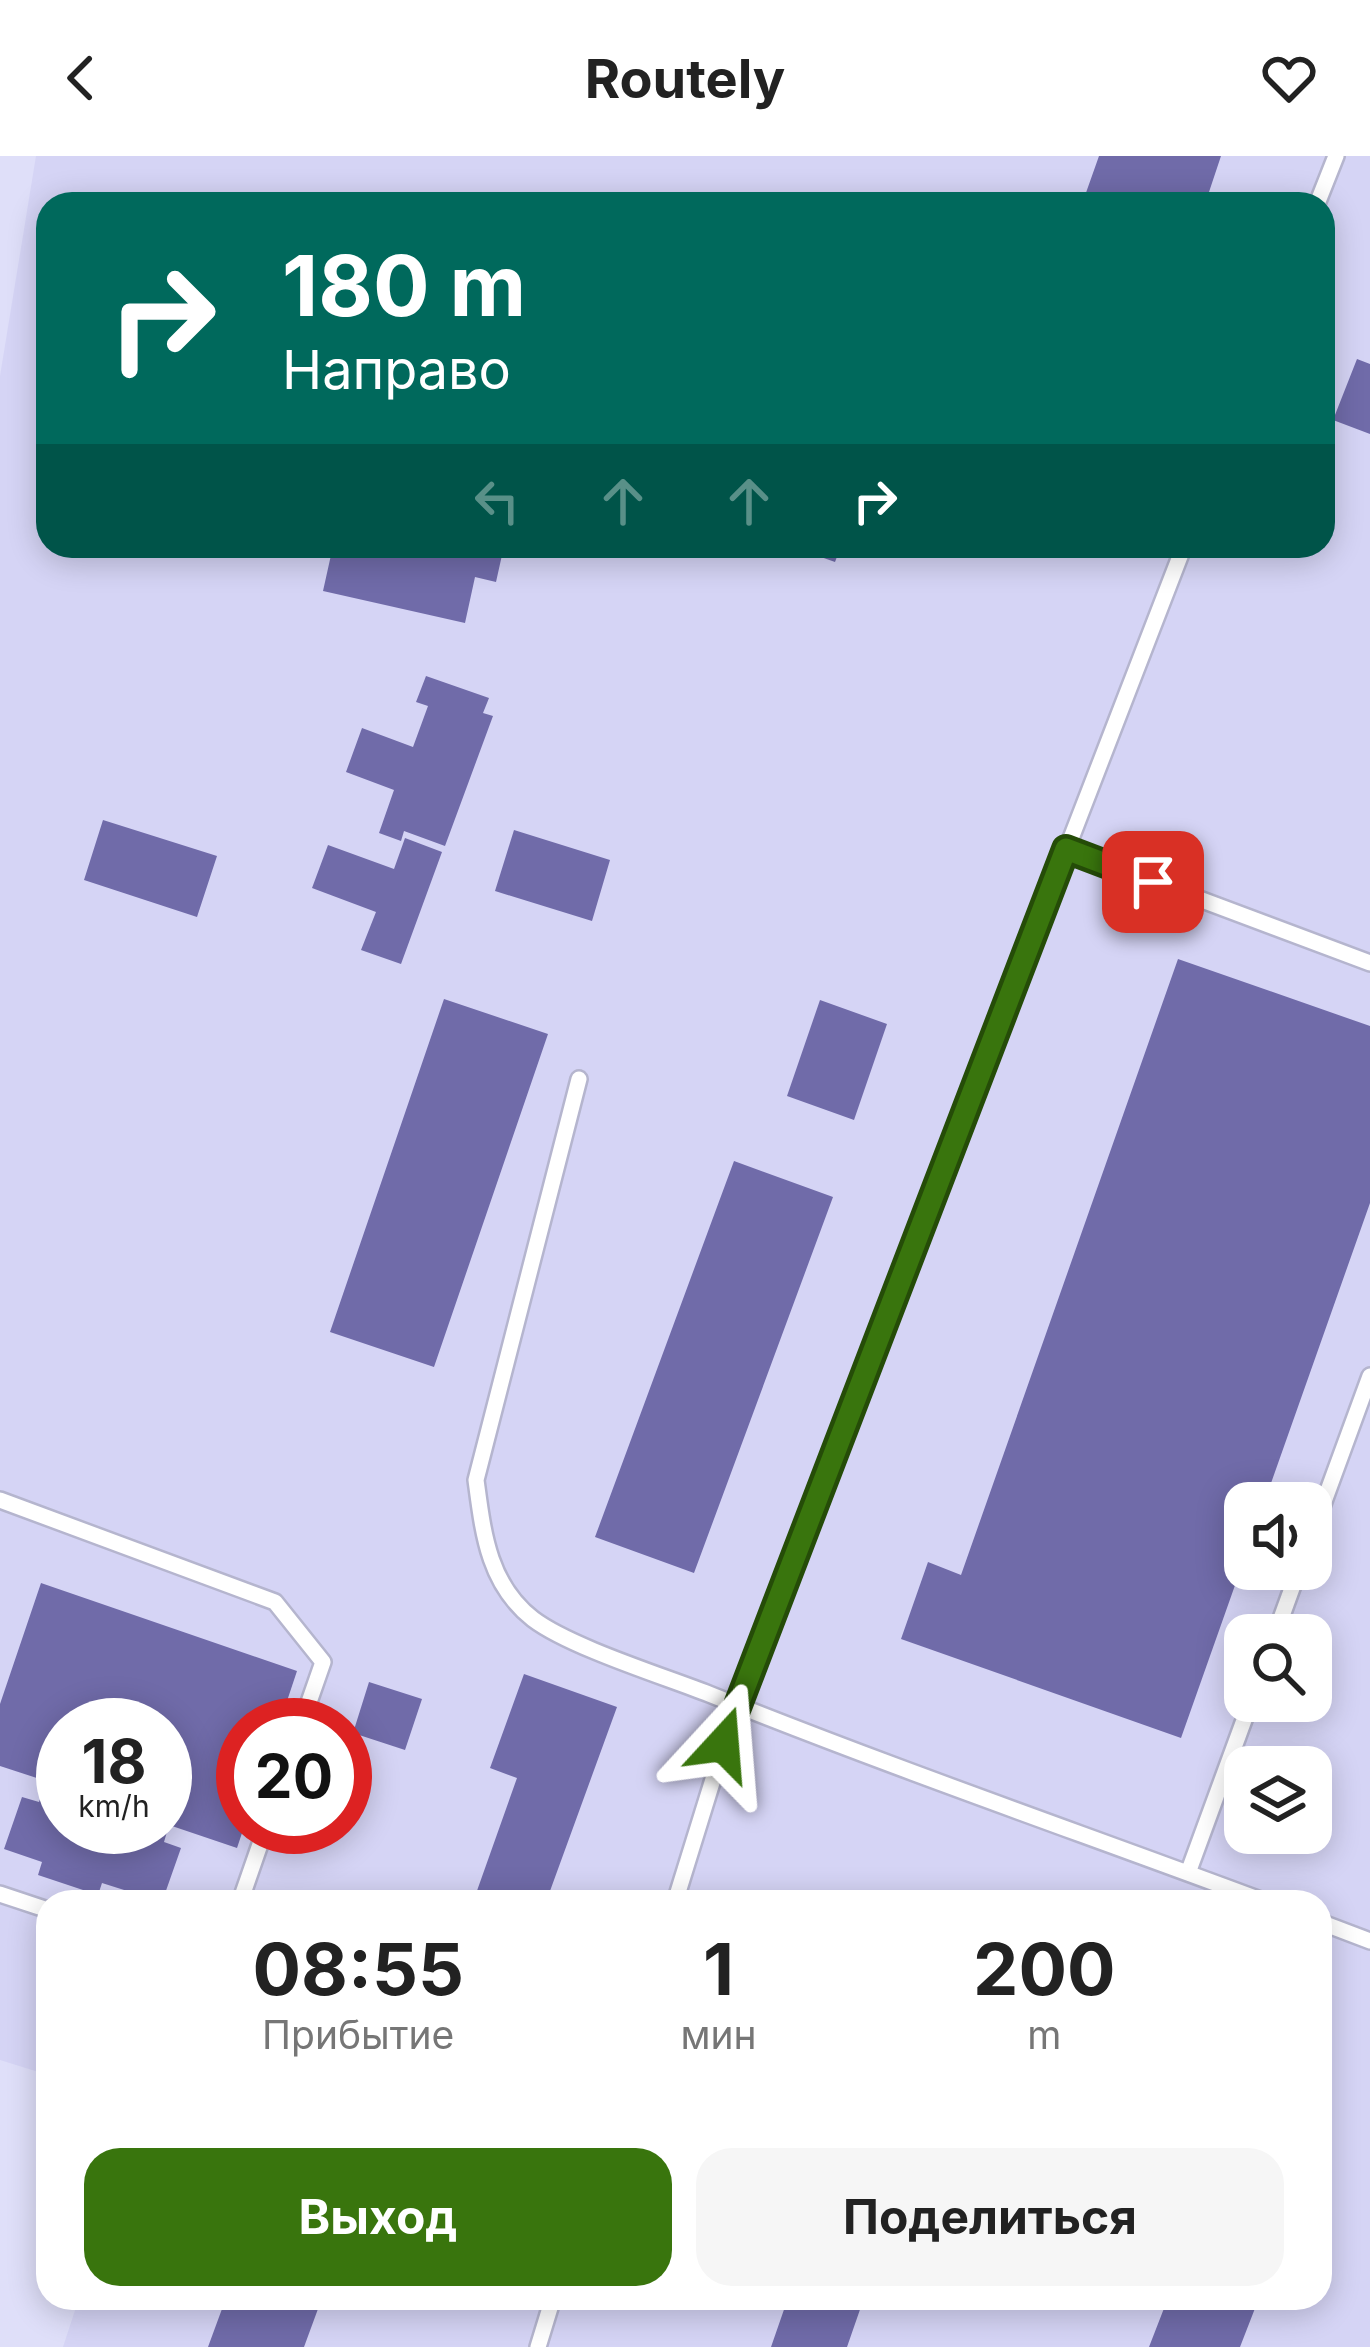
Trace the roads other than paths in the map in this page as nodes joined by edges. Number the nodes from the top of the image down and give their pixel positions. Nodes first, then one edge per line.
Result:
1 (1336, 156) edge
2 (1322, 192) edge
3 (1179, 558) edge
4 (1066, 849) junction
5 (1370, 963) edge
6 (579, 1079) dead end
7 (1370, 1376) edge
8 (1331, 1482) edge
9 (0, 1500) edge
10 (311, 1698) edge
11 (736, 1705) junction
12 (1243, 1722) edge
13 (257, 1854) edge
14 (1188, 1873) junction
15 (245, 1890) edge
16 (679, 1890) edge
17 (1234, 1890) edge
18 (0, 1894) edge
19 (36, 1906) edge
20 (1332, 1927) edge
21 (1370, 1941) edge
22 (550, 2310) edge
23 (538, 2347) edge

1 - 2 lane
3 - 4 lane
4 - 5 lane
4 - 11 lane
6 - 11 lane
7 - 8 lane
9 - 10 lane
11 - 14 lane
11 - 16 lane
12 - 14 lane
13 - 15 lane
14 - 17 lane
18 - 19 lane
20 - 21 lane
22 - 23 lane

